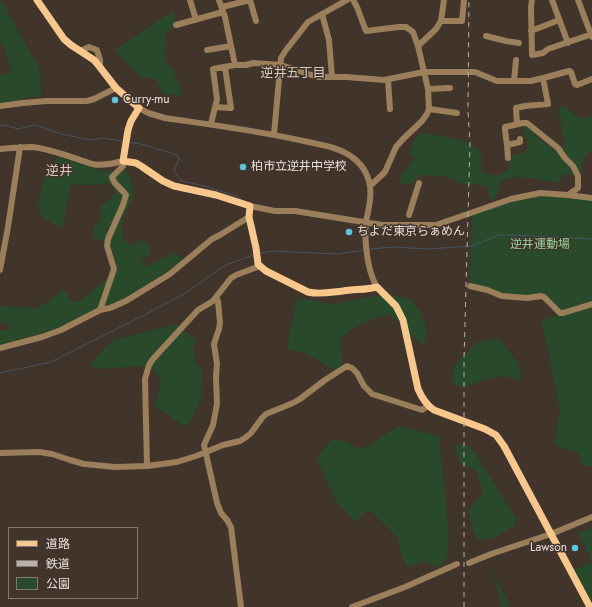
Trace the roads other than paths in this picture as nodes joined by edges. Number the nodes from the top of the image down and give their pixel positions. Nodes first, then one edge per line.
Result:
1 (38, 0) edge
2 (190, 0) edge
3 (219, 0) edge
4 (347, 0) edge
5 (353, 0) edge
6 (444, 0) edge
7 (464, 0) edge
8 (532, 0) edge
9 (552, 0) edge
10 (578, 0) edge
11 (223, 10) junction
12 (322, 14) junction
13 (196, 20) junction
14 (559, 20) junction
15 (256, 21) dead end
16 (441, 21) junction
17 (176, 25) dead end
18 (531, 31) junction
19 (486, 36) dead end
20 (592, 36) edge
21 (519, 43) dead end
22 (568, 43) junction
23 (231, 46) junction
24 (418, 46) junction
25 (206, 50) dead end
26 (516, 60) dead end
27 (235, 65) junction
28 (281, 65) junction
29 (225, 67) junction
30 (424, 72) junction
31 (332, 77) junction
32 (543, 78) junction
33 (592, 79) edge
34 (388, 80) junction
35 (514, 81) junction
36 (116, 88) junction
37 (428, 88) junction
38 (450, 88) dead end
39 (0, 106) edge
40 (215, 107) junction
41 (139, 108) junction
42 (390, 109) dead end
43 (429, 109) junction
44 (458, 112) dead end
45 (211, 124) junction
46 (517, 124) junction
47 (274, 134) junction
48 (520, 139) dead end
49 (507, 145) junction
50 (20, 147) junction
51 (0, 149) edge
52 (508, 158) dead end
53 (123, 161) junction
54 (419, 183) dead end
55 (370, 186) junction
56 (568, 195) junction
57 (592, 198) edge
58 (250, 206) junction
59 (409, 215) dead end
60 (249, 216) junction
61 (366, 223) junction
62 (260, 266) junction
63 (0, 270) edge
64 (470, 286) dead end
65 (377, 287) junction
66 (216, 297) junction
67 (592, 304) edge
68 (100, 310) junction
69 (0, 348) edge
70 (428, 406) junction
71 (206, 452) junction
72 (0, 453) edge
73 (146, 466) junction
74 (592, 517) edge
75 (551, 534) junction
76 (469, 563) dead end
77 (457, 564) dead end
78 (240, 607) edge
79 (352, 607) edge
80 (590, 607) edge

1 - 36 main road
2 - 13 street
3 - 11 street
4 - 12 street
5 - 24 street
6 - 16 street
7 - 16 street
8 - 18 street
9 - 14 street
10 - 20 street
11 - 13 street
11 - 15 street
11 - 23 street
12 - 28 street
12 - 31 street
13 - 17 street
14 - 18 street
14 - 22 street
16 - 24 street
18 - 22 street
19 - 21 street
20 - 22 street
23 - 25 street
23 - 27 street
24 - 30 street
26 - 35 street
27 - 28 street
27 - 29 street
28 - 31 street
28 - 47 street
29 - 40 street
29 - 40 street
30 - 34 street
30 - 35 street
30 - 37 street
31 - 34 street
32 - 33 street
32 - 35 street
32 - 46 street
34 - 42 street
36 - 39 street
36 - 41 main road
37 - 38 street
37 - 43 street
40 - 45 street
41 - 45 street
41 - 53 main road
43 - 44 street
43 - 55 street
45 - 47 street
46 - 49 street
46 - 56 street
47 - 55 street
48 - 49 street
49 - 52 street
50 - 51 street
50 - 53 street
50 - 63 street
53 - 58 main road
53 - 68 street
54 - 59 street
55 - 61 street
56 - 57 street
56 - 61 street
58 - 60 main road
58 - 61 street
60 - 62 main road
60 - 68 street
61 - 65 street
62 - 65 main road
62 - 66 street
64 - 67 street
65 - 70 main road
66 - 71 street
66 - 73 street
68 - 69 street
70 - 71 street
70 - 75 main road
71 - 73 street
71 - 78 street
72 - 73 street
74 - 75 street
75 - 76 street
75 - 80 main road
77 - 79 street

